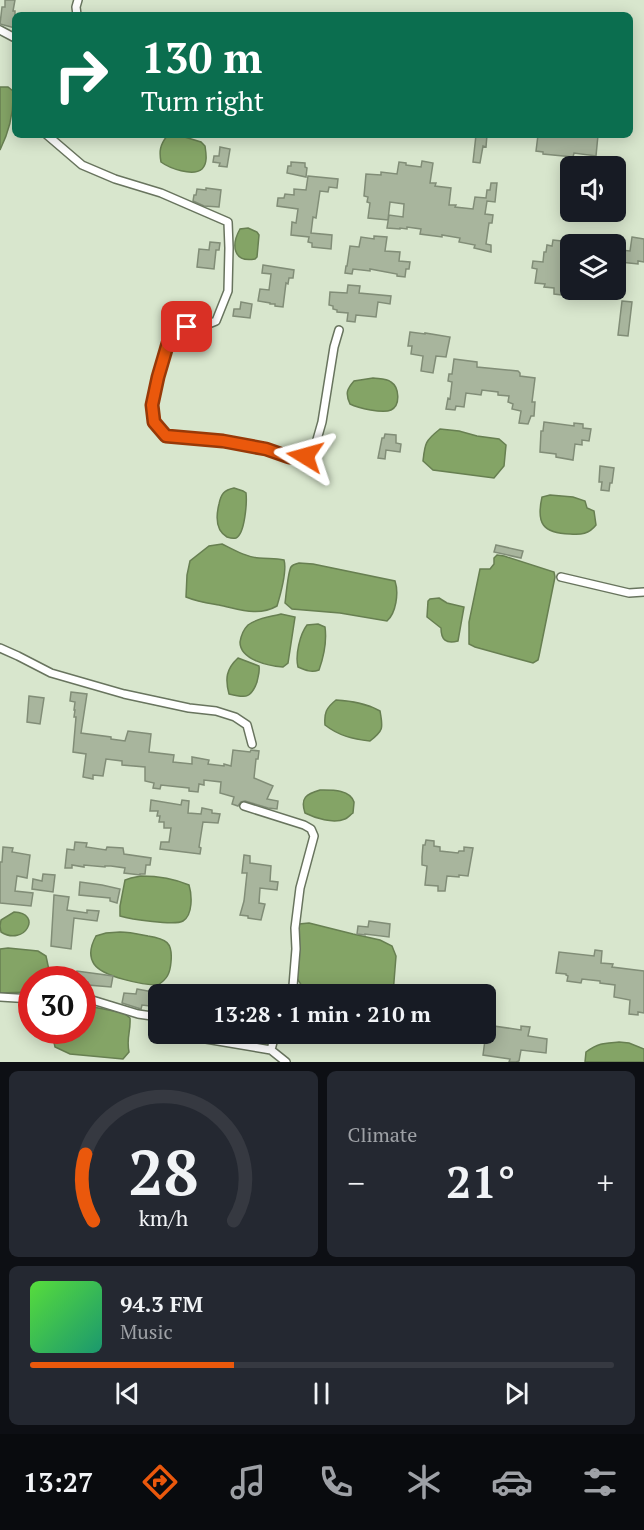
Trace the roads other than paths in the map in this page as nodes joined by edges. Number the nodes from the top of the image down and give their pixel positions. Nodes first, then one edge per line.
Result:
1 (50, 138) edge
2 (339, 330) dead end
3 (561, 577) dead end
4 (644, 592) edge
5 (0, 648) edge
6 (252, 744) dead end
7 (244, 807) dead end
8 (293, 984) edge
9 (0, 997) edge
10 (18, 998) edge
11 (96, 1001) edge
12 (148, 1015) edge
13 (235, 1044) edge
14 (272, 1044) edge
15 (271, 1050) junction
16 (286, 1062) edge

1 - 2 street
3 - 4 street
5 - 6 street
7 - 8 street
9 - 10 street
11 - 12 street
13 - 15 street
14 - 15 street
15 - 16 street

